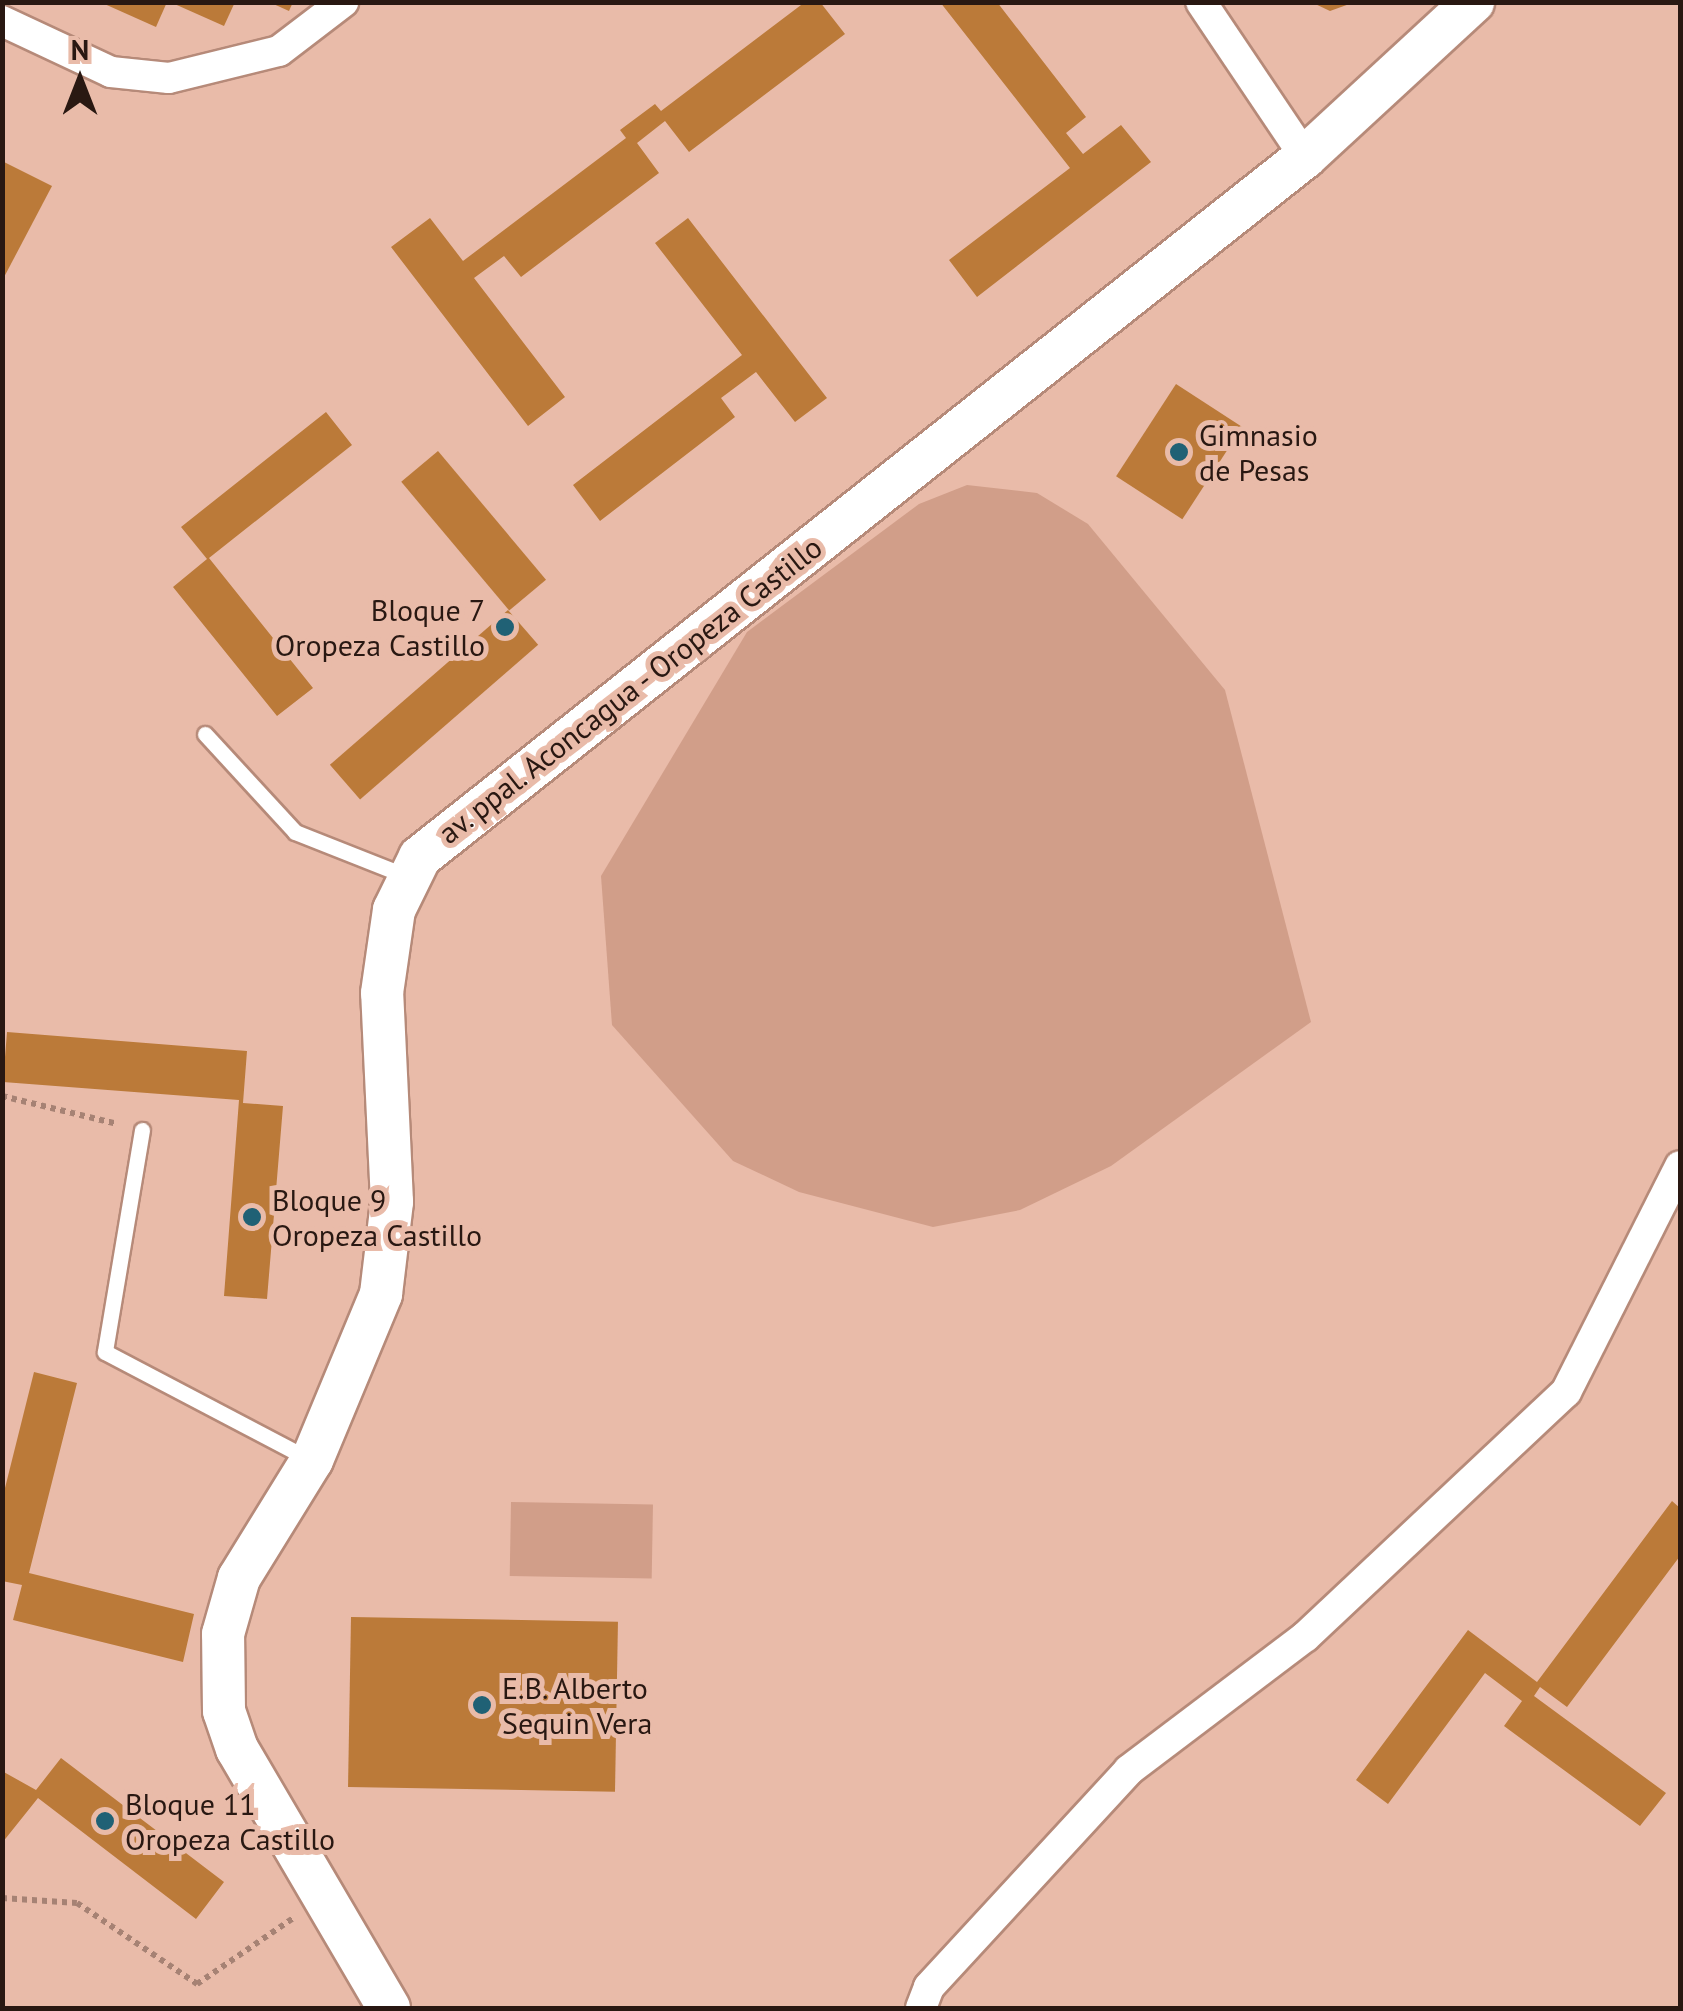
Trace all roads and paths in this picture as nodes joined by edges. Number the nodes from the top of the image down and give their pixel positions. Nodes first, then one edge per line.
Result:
1 (343, 2) edge
2 (1201, 2) edge
3 (1474, 2) edge
4 (2, 21) edge
5 (1305, 158) junction
6 (206, 734) dead end
7 (410, 878) junction
8 (2, 1096) edge
9 (142, 1130) joint
10 (1680, 1166) edge
11 (312, 1460) junction
12 (2, 1898) edge
13 (321, 1900) junction
14 (388, 2008) edge
15 (921, 2008) edge

1 - 4 street
2 - 5 street
3 - 5 street, av. ppal. Aconcagua - Oropeza Castillo
5 - 7 street, av. ppal. Aconcagua - Oropeza Castillo
6 - 7 lane
7 - 11 street, av. ppal. Aconcagua - Oropeza Castillo
8 - 9 path
9 - 11 lane
10 - 15 street
11 - 13 street, av. ppal. Aconcagua - Oropeza Castillo
12 - 13 path
13 - 14 street, av. ppal. Aconcagua - Oropeza Castillo

